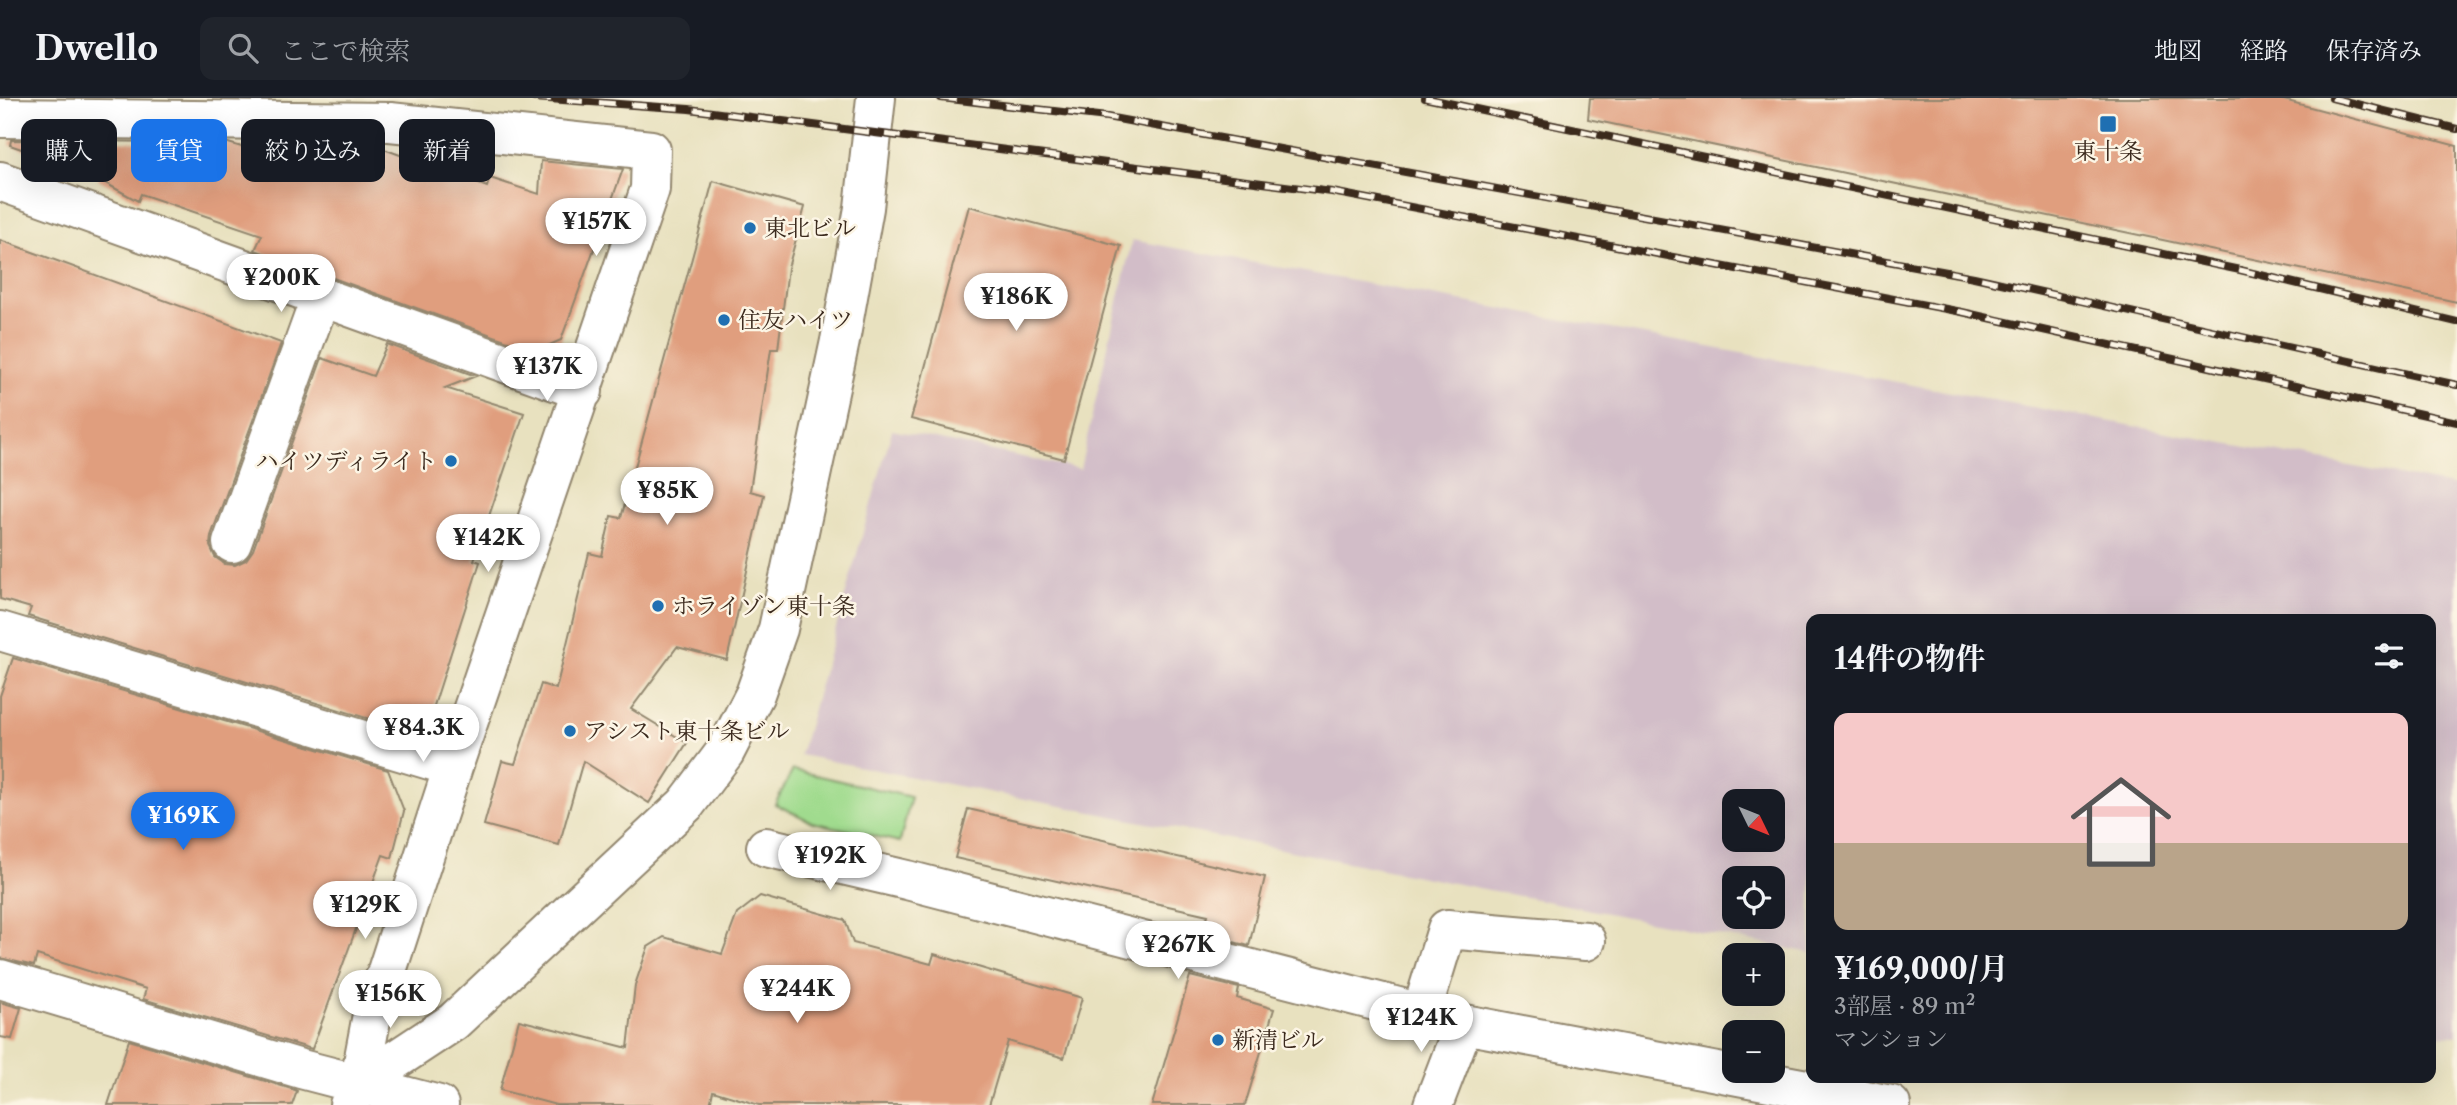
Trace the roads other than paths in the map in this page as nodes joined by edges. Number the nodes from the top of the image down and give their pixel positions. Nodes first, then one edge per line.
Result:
1 (876, 98) edge
2 (0, 118) edge
3 (0, 181) edge
4 (321, 296) junction
5 (583, 391) junction
6 (232, 543) dead end
7 (0, 631) edge
8 (453, 767) junction
9 (766, 848) dead end
10 (1586, 941) dead end
11 (0, 979) edge
12 (1421, 1014) junction
13 (1464, 1024) junction
14 (354, 1094) edge
15 (439, 1105) edge
16 (1433, 1105) edge
17 (1891, 1105) edge

1 - 14 street
2 - 5 street
3 - 4 street
4 - 5 street
4 - 6 street
5 - 8 street
7 - 8 street
8 - 14 street
9 - 12 street
10 - 12 street
11 - 14 street
12 - 13 street
13 - 16 street
13 - 17 street
14 - 15 street

